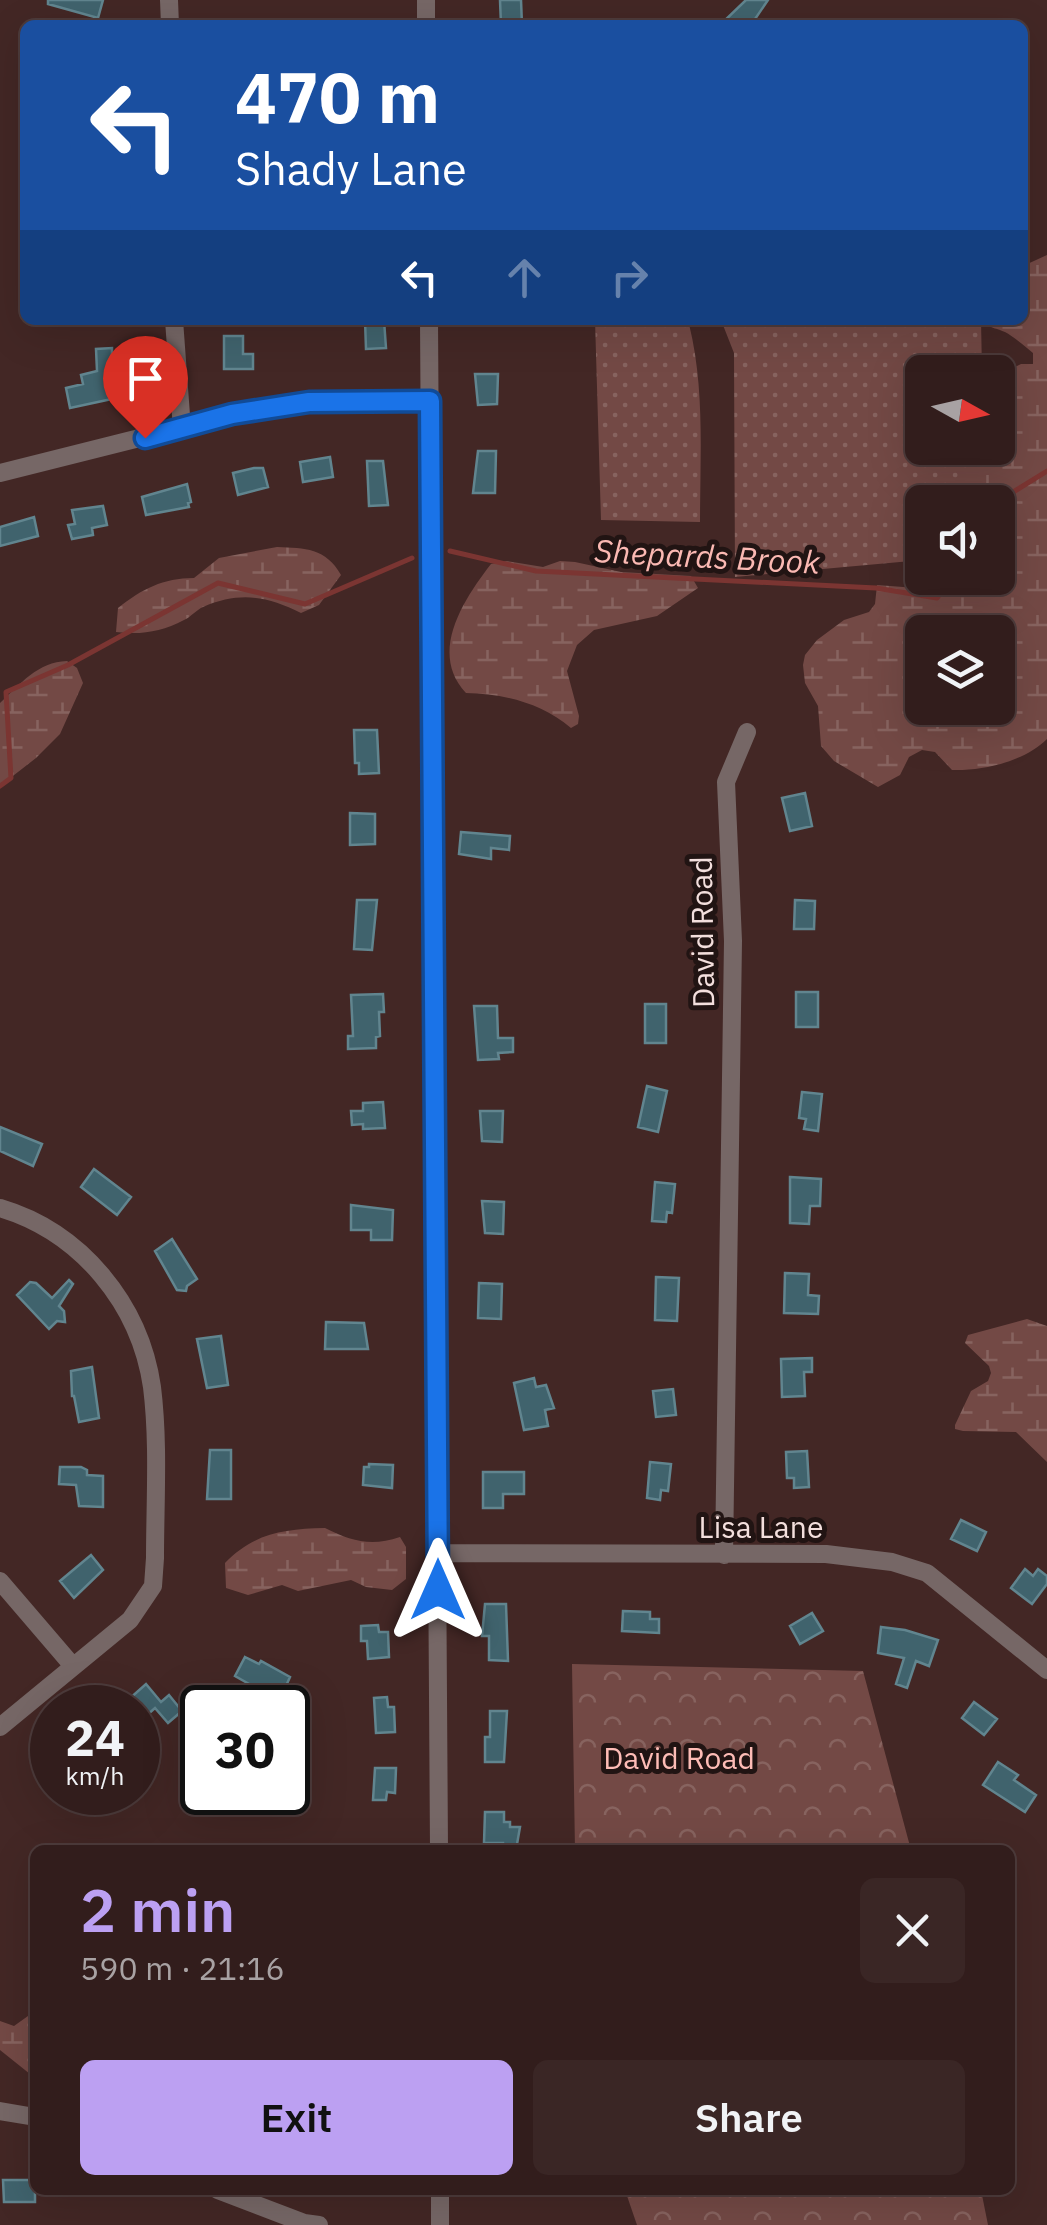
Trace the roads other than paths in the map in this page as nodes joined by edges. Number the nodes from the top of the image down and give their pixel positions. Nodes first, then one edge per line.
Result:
1 (174, 325) edge
2 (430, 325) edge
3 (430, 401) junction
4 (182, 428) junction
5 (0, 473) edge
6 (747, 732) dead end
7 (0, 1208) edge
8 (438, 1554) junction
9 (724, 1555) junction
10 (0, 1581) edge
11 (72, 1665) junction
12 (1047, 1670) edge
13 (0, 1727) edge
14 (439, 1845) edge
15 (0, 2111) edge
16 (30, 2116) edge
17 (231, 2195) edge
18 (440, 2195) edge
19 (318, 2225) edge
20 (440, 2225) edge

1 - 4 street
2 - 3 street
3 - 4 street
3 - 8 street
4 - 5 street
6 - 9 street, David Road
7 - 11 street
8 - 9 street, Lisa Lane
8 - 14 street
9 - 12 street, Lisa Lane
10 - 11 street
11 - 13 street
15 - 16 street
17 - 19 street
18 - 20 street

